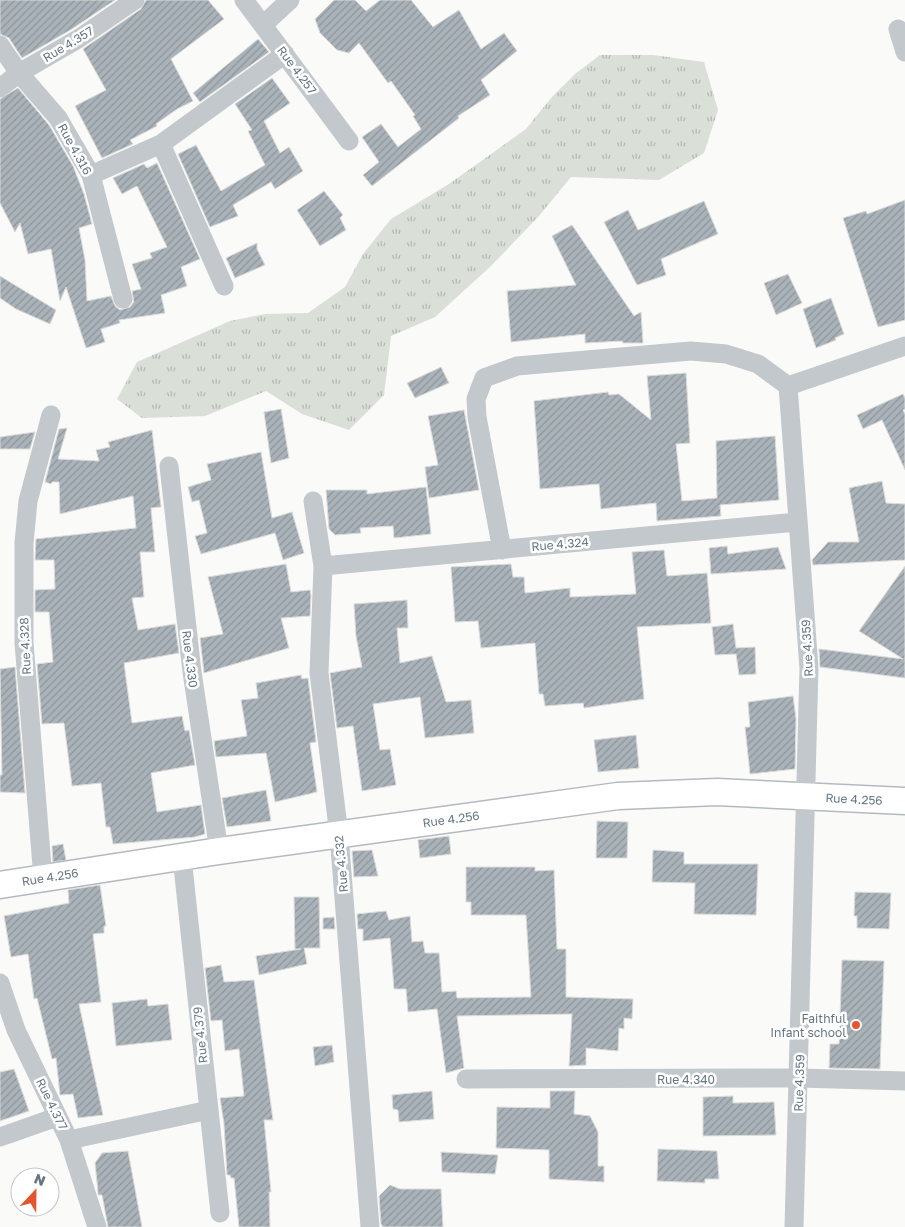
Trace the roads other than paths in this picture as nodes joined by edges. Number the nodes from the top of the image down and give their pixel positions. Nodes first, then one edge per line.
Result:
1 (135, 0) edge
2 (244, 0) edge
3 (290, 0) edge
4 (263, 25) junction
5 (898, 29) dead end
6 (0, 45) edge
7 (905, 52) edge
8 (285, 54) junction
9 (19, 73) junction
10 (0, 88) edge
11 (350, 141) dead end
12 (161, 144) junction
13 (91, 175) junction
14 (224, 286) dead end
15 (123, 299) dead end
16 (905, 346) edge
17 (788, 386) junction
18 (51, 416) dead end
19 (169, 466) dead end
20 (313, 501) dead end
21 (797, 522) junction
22 (502, 550) junction
23 (323, 566) junction
24 (807, 796) junction
25 (905, 801) edge
26 (339, 835) junction
27 (219, 851) junction
28 (182, 857) junction
29 (43, 879) junction
30 (0, 885) edge
31 (0, 983) edge
32 (799, 1078) junction
33 (466, 1079) dead end
34 (905, 1081) edge
35 (209, 1110) junction
36 (57, 1117) junction
37 (0, 1137) edge
38 (69, 1140) junction
39 (220, 1213) dead end
40 (97, 1227) edge
41 (370, 1227) edge
42 (794, 1227) edge

1 - 9 street, Rue 4.357
2 - 4 street, Rue 4.257
3 - 4 street
4 - 8 street, Rue 4.257
5 - 7 street
6 - 9 street, Rue 4.316
8 - 11 street, Rue 4.257
8 - 12 street
9 - 10 street, Rue 4.357
9 - 13 street, Rue 4.316
12 - 13 street
12 - 14 street
13 - 15 street, Rue 4.316
16 - 17 street
17 - 21 street, Rue 4.359
17 - 22 street
18 - 29 street, Rue 4.328
19 - 27 street, Rue 4.330
20 - 23 street, Rue 4.332
21 - 22 street, Rue 4.324
21 - 24 street, Rue 4.359
22 - 23 street, Rue 4.324
23 - 26 street, Rue 4.332
24 - 25 street, Rue 4.256
24 - 26 street, Rue 4.256
24 - 32 street, Rue 4.359
26 - 27 street, Rue 4.256
26 - 41 street, Rue 4.332
27 - 28 street, Rue 4.256
28 - 29 street, Rue 4.256
28 - 35 street, Rue 4.379
29 - 30 street, Rue 4.256
31 - 36 street, Rue 4.377
32 - 33 street, Rue 4.340
32 - 34 street, Rue 4.340
32 - 42 street, Rue 4.359
35 - 38 street
35 - 39 street, Rue 4.379
36 - 37 street
36 - 38 street, Rue 4.377
38 - 40 street, Rue 4.377

